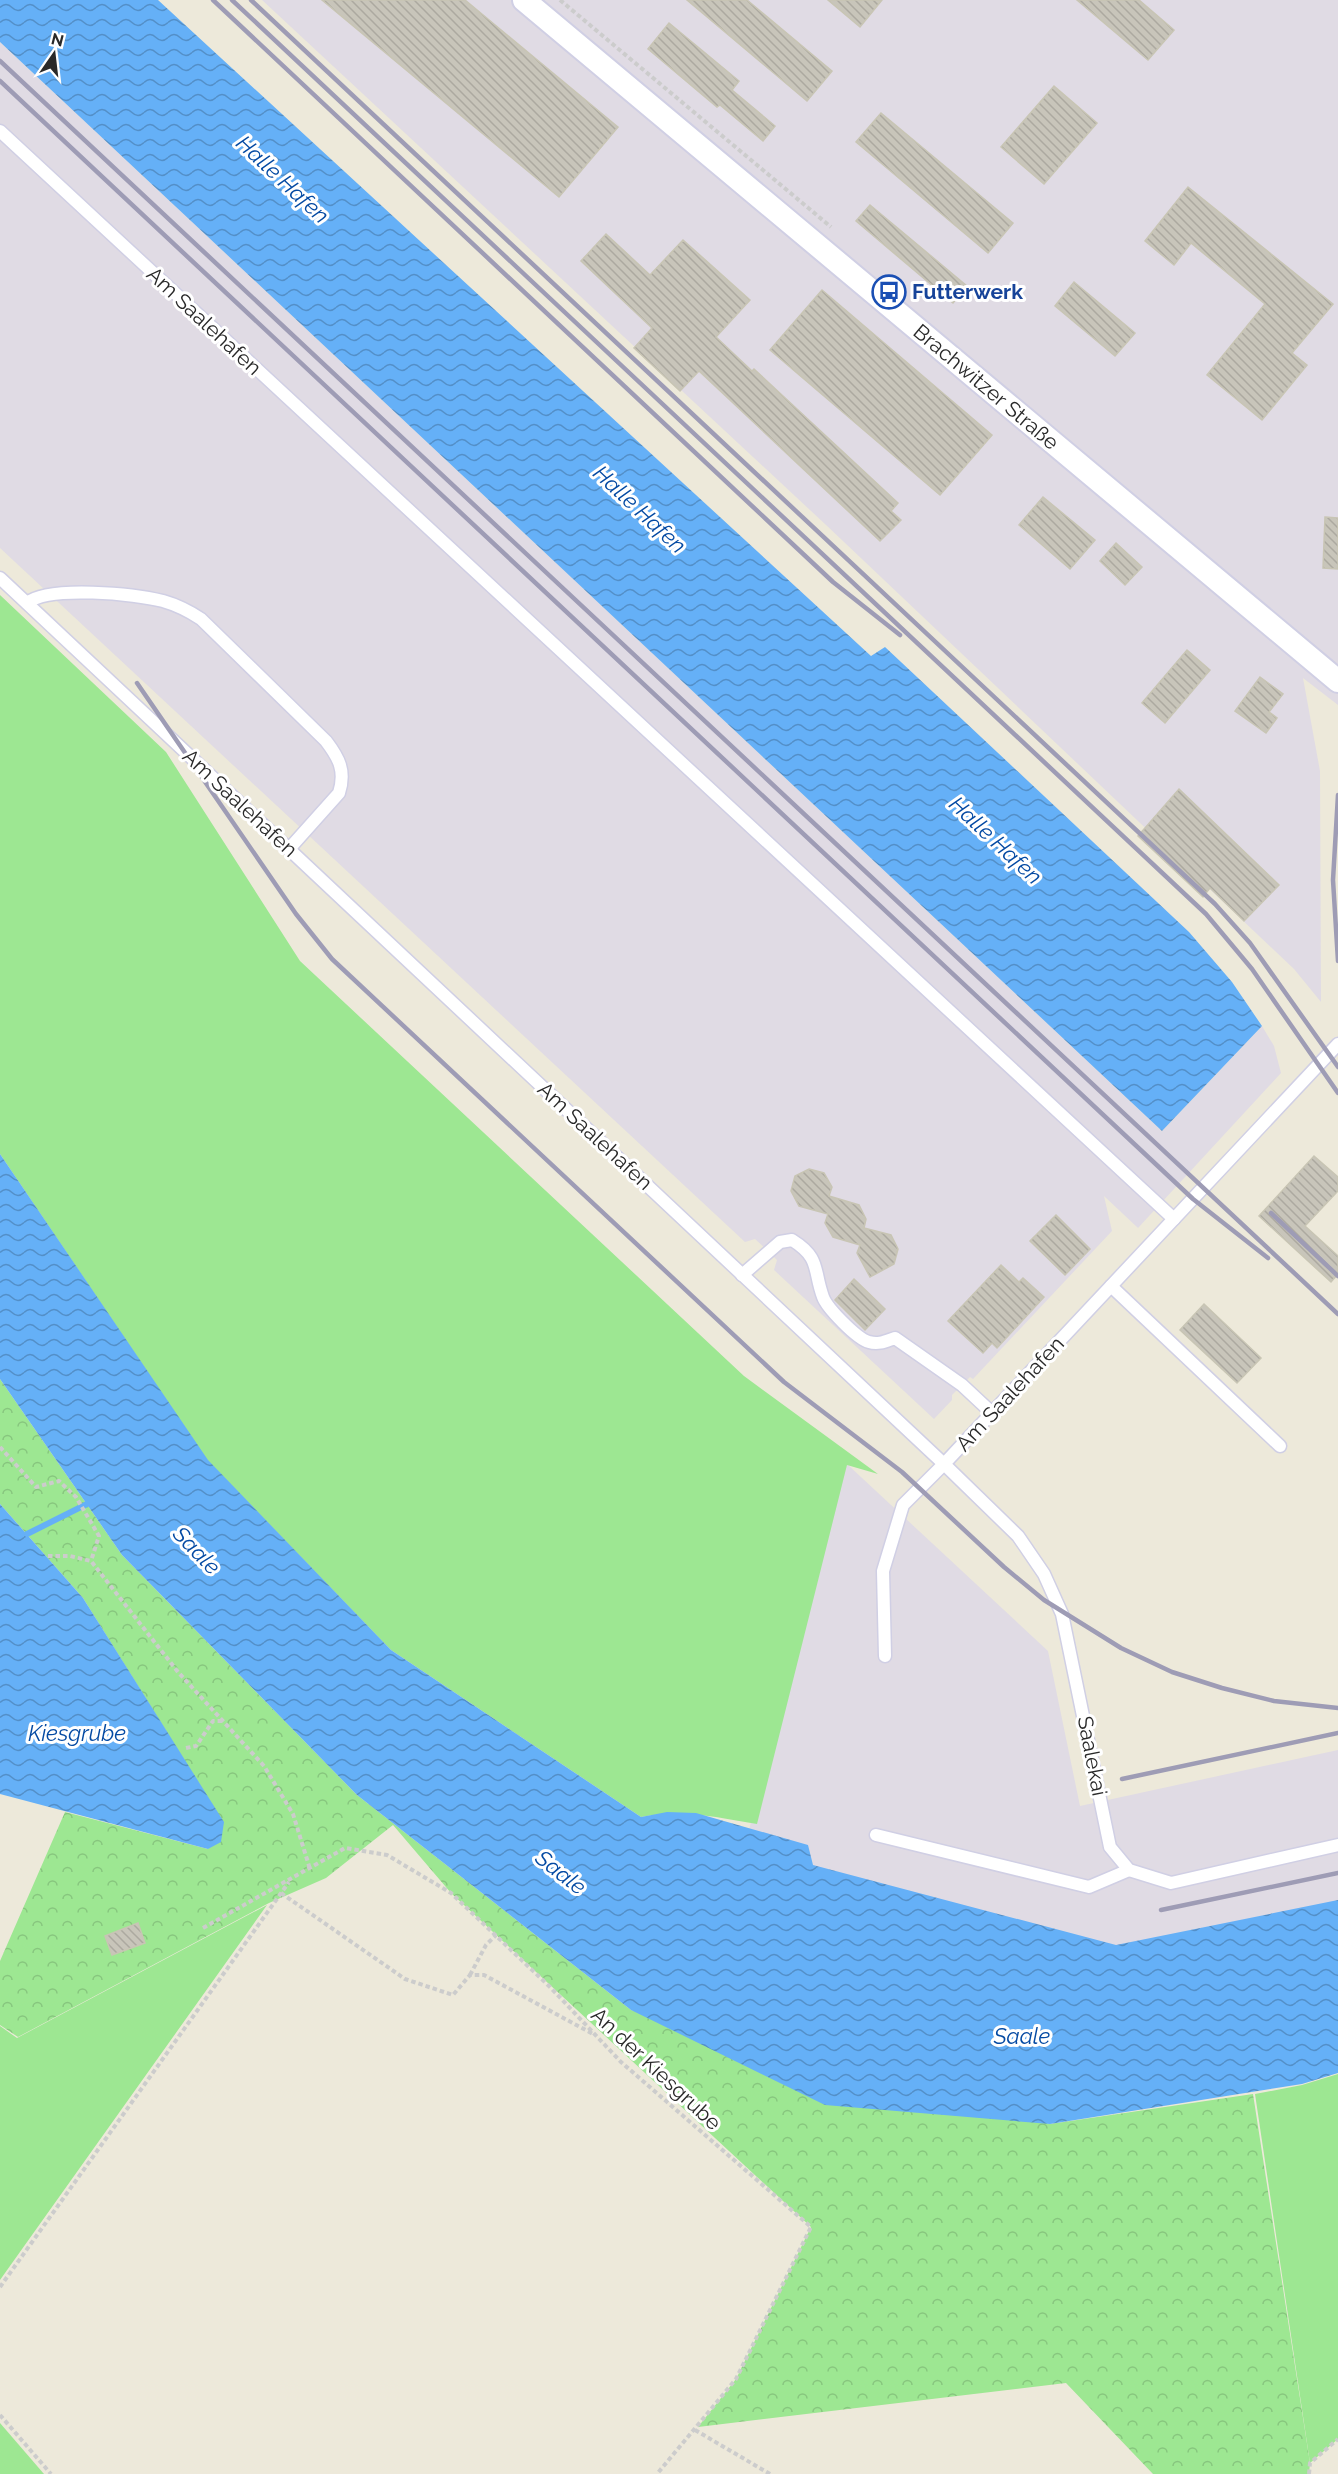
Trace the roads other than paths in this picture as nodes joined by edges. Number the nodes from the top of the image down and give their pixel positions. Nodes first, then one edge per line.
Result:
1 (524, 0) edge
2 (0, 131) edge
3 (0, 578) edge
4 (27, 603) junction
5 (1338, 681) edge
6 (289, 849) junction
7 (1338, 1044) edge
8 (1174, 1219) junction
9 (742, 1275) junction
10 (1111, 1286) junction
11 (992, 1413) junction
12 (1280, 1446) dead end
13 (944, 1464) junction
14 (885, 1656) dead end
15 (876, 1835) dead end
16 (1338, 1845) edge
17 (1129, 1870) junction

1 - 5 street, Brachwitzer Straße
2 - 8 lane, Am Saalehafen
3 - 4 lane, Am Saalehafen
4 - 6 lane, Am Saalehafen
4 - 6 lane
6 - 9 lane, Am Saalehafen
7 - 8 lane, Am Saalehafen
8 - 10 lane, Am Saalehafen
9 - 11 lane
9 - 13 lane, Am Saalehafen
10 - 11 lane, Am Saalehafen
10 - 12 lane
11 - 13 lane, Am Saalehafen
13 - 14 lane
13 - 17 lane, Saalekai
15 - 17 lane
16 - 17 lane

